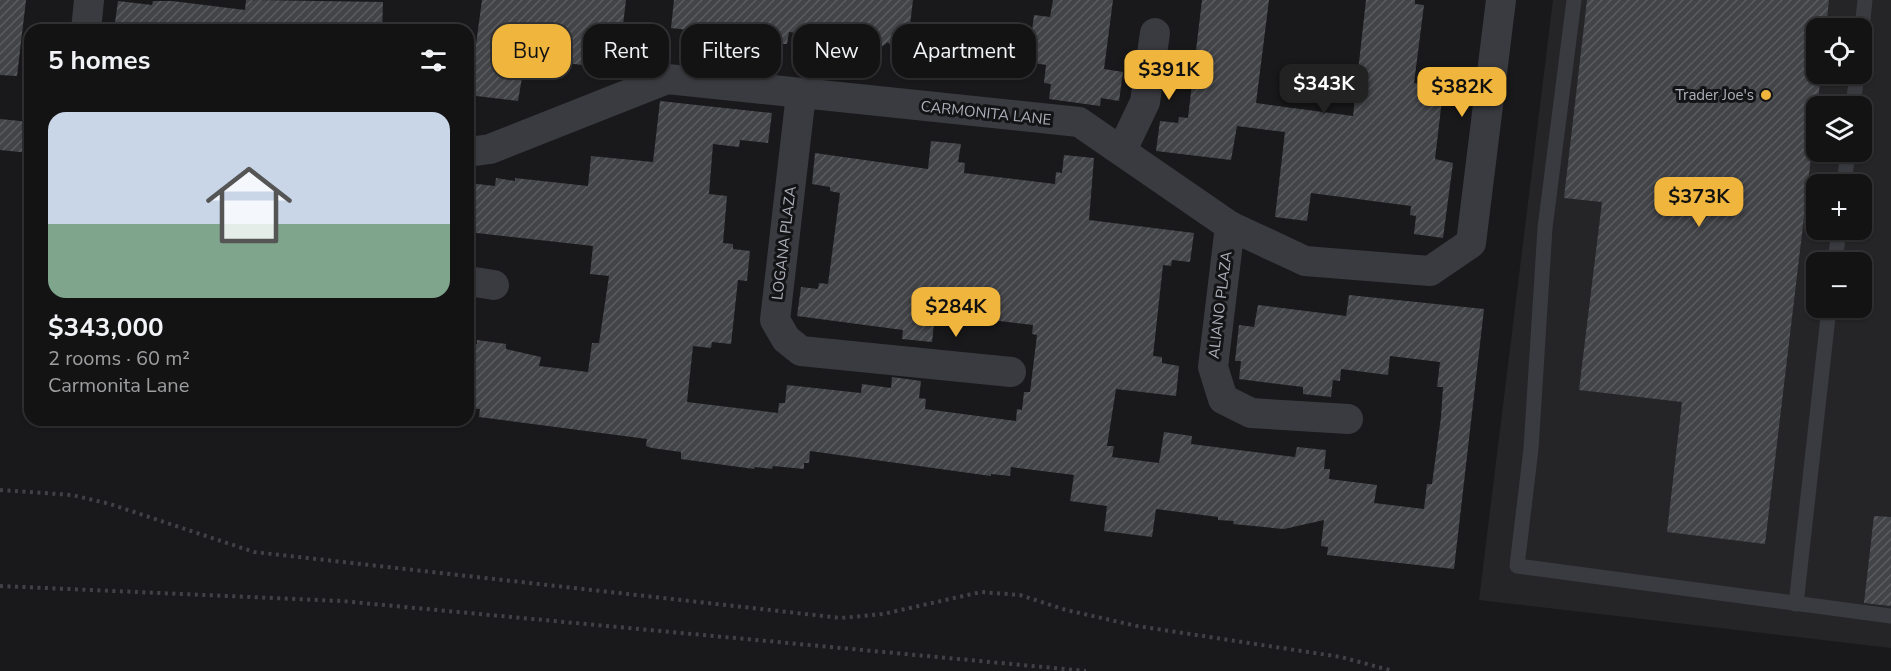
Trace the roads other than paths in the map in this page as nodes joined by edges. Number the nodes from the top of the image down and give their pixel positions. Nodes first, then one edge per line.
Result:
1 (89, 0) edge
2 (1501, 0) edge
3 (1574, 0) edge
4 (1865, 0) edge
5 (1863, 18) edge
6 (87, 24) edge
7 (1155, 33) dead end
8 (801, 94) junction
9 (1122, 150) junction
10 (474, 151) edge
11 (1230, 226) junction
12 (1828, 318) edge
13 (1011, 372) dead end
14 (1348, 419) dead end
15 (1796, 603) junction
16 (1891, 616) edge

1 - 6 street
2 - 11 street, CARMONITA LANE
3 - 15 lane
4 - 5 lane
7 - 9 street
8 - 9 street, CARMONITA LANE
8 - 10 street, CARMONITA LANE
8 - 13 street, LOGANA PLAZA
9 - 11 street, CARMONITA LANE
11 - 14 street, ALIANO PLAZA
12 - 15 lane
15 - 16 lane

